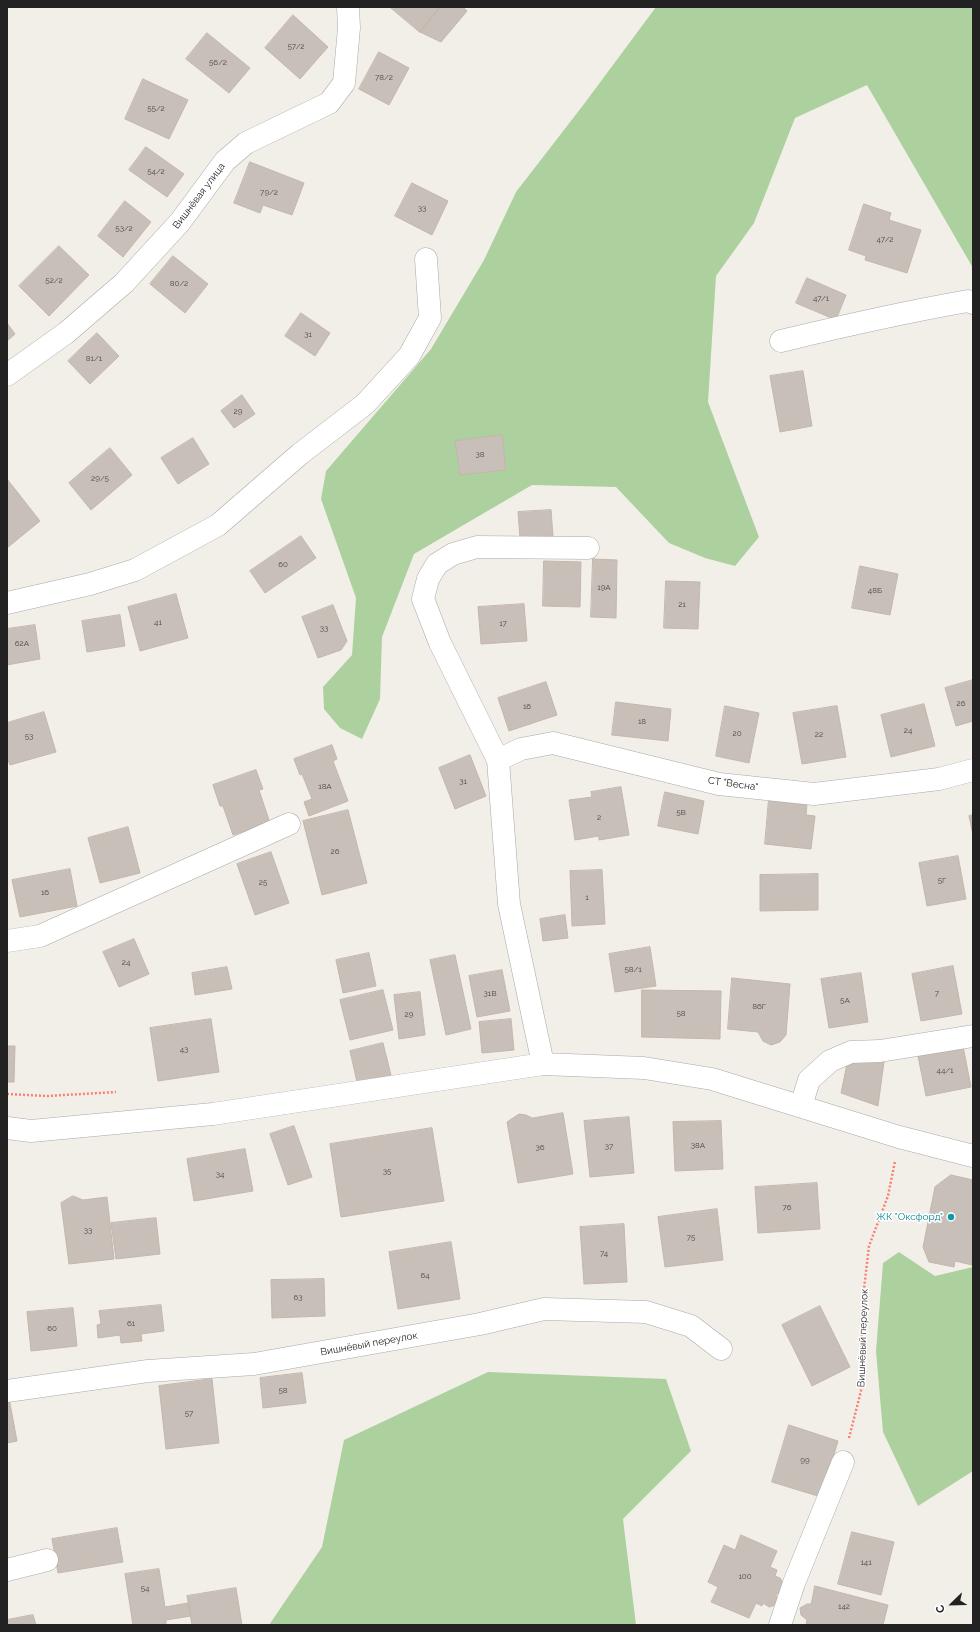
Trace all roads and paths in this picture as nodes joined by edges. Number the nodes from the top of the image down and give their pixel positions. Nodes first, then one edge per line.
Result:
1 (348, 7) edge
2 (426, 259) dead end
3 (973, 303) edge
4 (781, 341) dead end
5 (7, 375) edge
6 (588, 548) dead end
7 (7, 603) edge
8 (498, 760) junction
9 (973, 770) edge
10 (288, 824) dead end
11 (7, 941) edge
12 (973, 1036) edge
13 (544, 1064) junction
14 (116, 1092) dead end
15 (7, 1094) edge
16 (801, 1106) junction
17 (7, 1128) edge
18 (899, 1137) junction
19 (973, 1156) edge
20 (721, 1349) dead end
21 (7, 1391) edge
22 (843, 1462) joint
23 (47, 1560) dead end
24 (7, 1570) edge
25 (780, 1625) edge

1 - 5 street, Вишнёвая улица
2 - 7 street
3 - 4 street
6 - 8 street
8 - 9 street, СТ "Весна"
8 - 13 street
10 - 11 street
12 - 16 street
13 - 16 street
13 - 17 street
14 - 15 path
16 - 18 street
18 - 19 street
18 - 22 path, Вишнёвый переулок
20 - 21 street, Вишнёвый переулок
22 - 25 street
23 - 24 street

